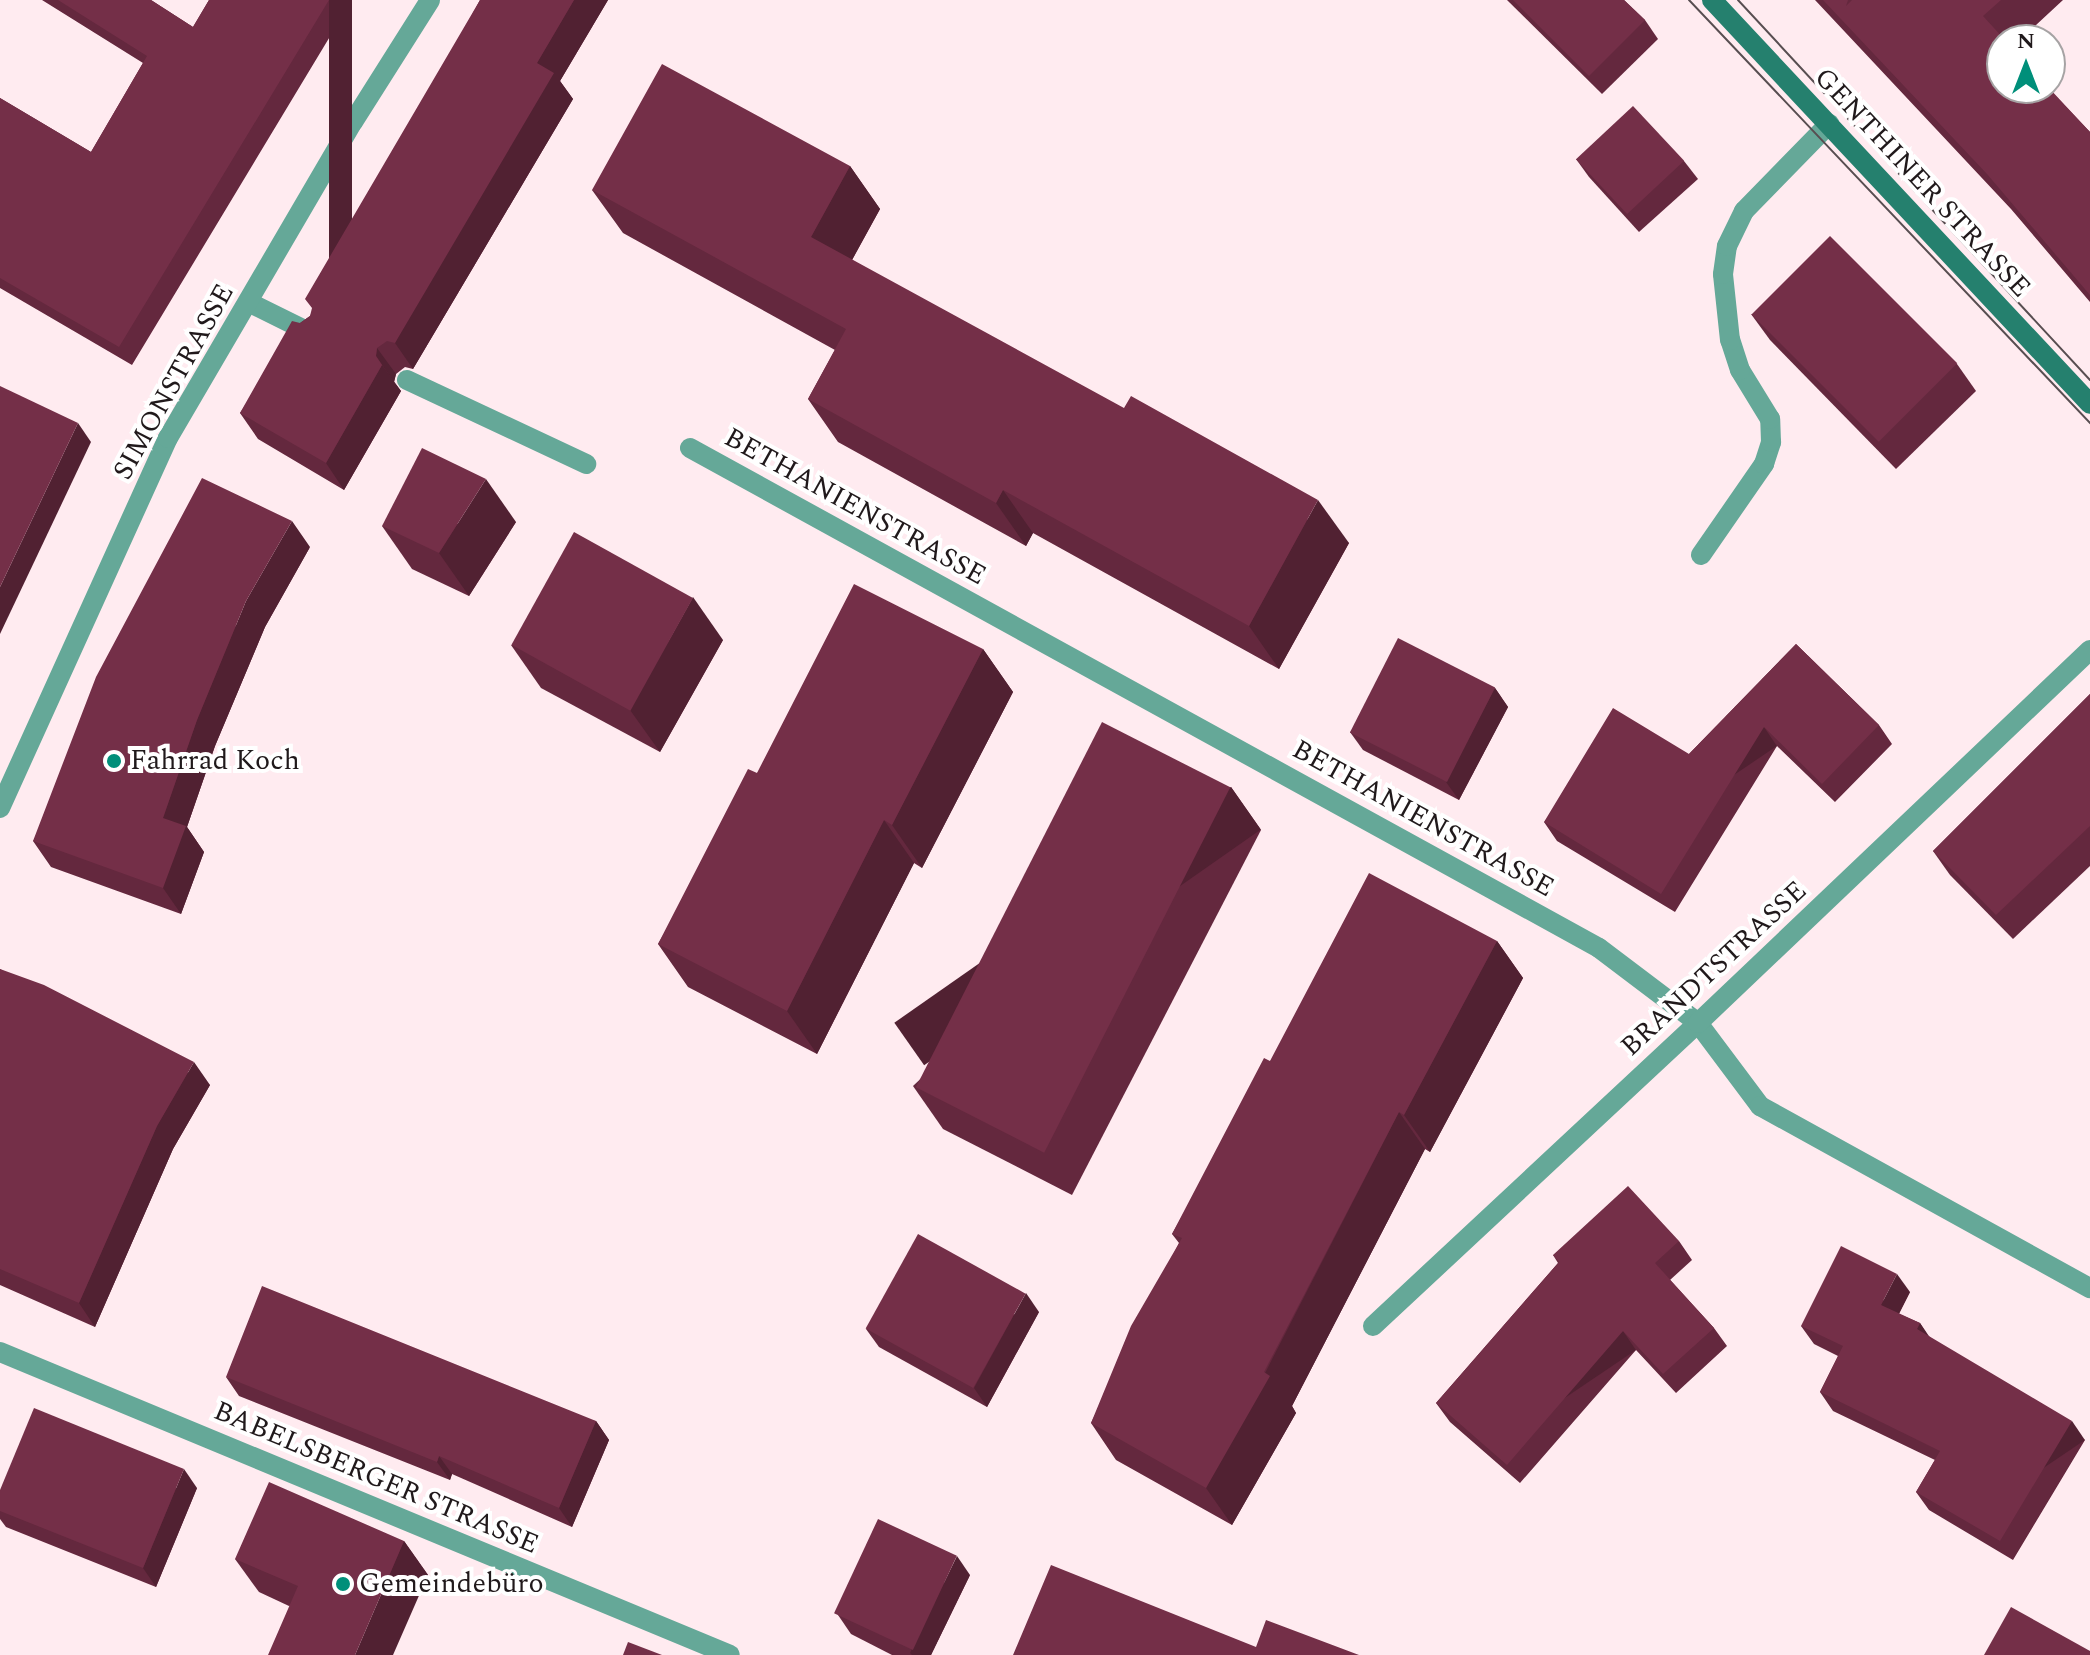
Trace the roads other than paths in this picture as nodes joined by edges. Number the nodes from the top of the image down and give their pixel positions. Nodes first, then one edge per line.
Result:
1 (430, 0) edge
2 (1712, 0) edge
3 (1829, 124) junction
4 (250, 303) junction
5 (317, 336) edge
6 (407, 380) dead end
7 (2090, 404) edge
8 (690, 448) dead end
9 (586, 464) dead end
10 (1701, 555) dead end
11 (2090, 650) edge
12 (0, 808) edge
13 (1698, 1023) junction
14 (2090, 1288) edge
15 (1373, 1326) dead end
16 (0, 1352) edge
17 (730, 1655) edge

1 - 4 street, SIMONSTRASSE
2 - 3 main road, GENTHINER STRASSE
3 - 7 main road, GENTHINER STRASSE
3 - 10 street
4 - 5 street
4 - 12 street, SIMONSTRASSE
6 - 9 street
8 - 13 street, BETHANIENSTRASSE
11 - 13 street, BRANDTSTRASSE
13 - 14 street, BETHANIENSTRASSE
13 - 15 street, BRANDTSTRASSE
16 - 17 street, BABELSBERGER STRASSE

